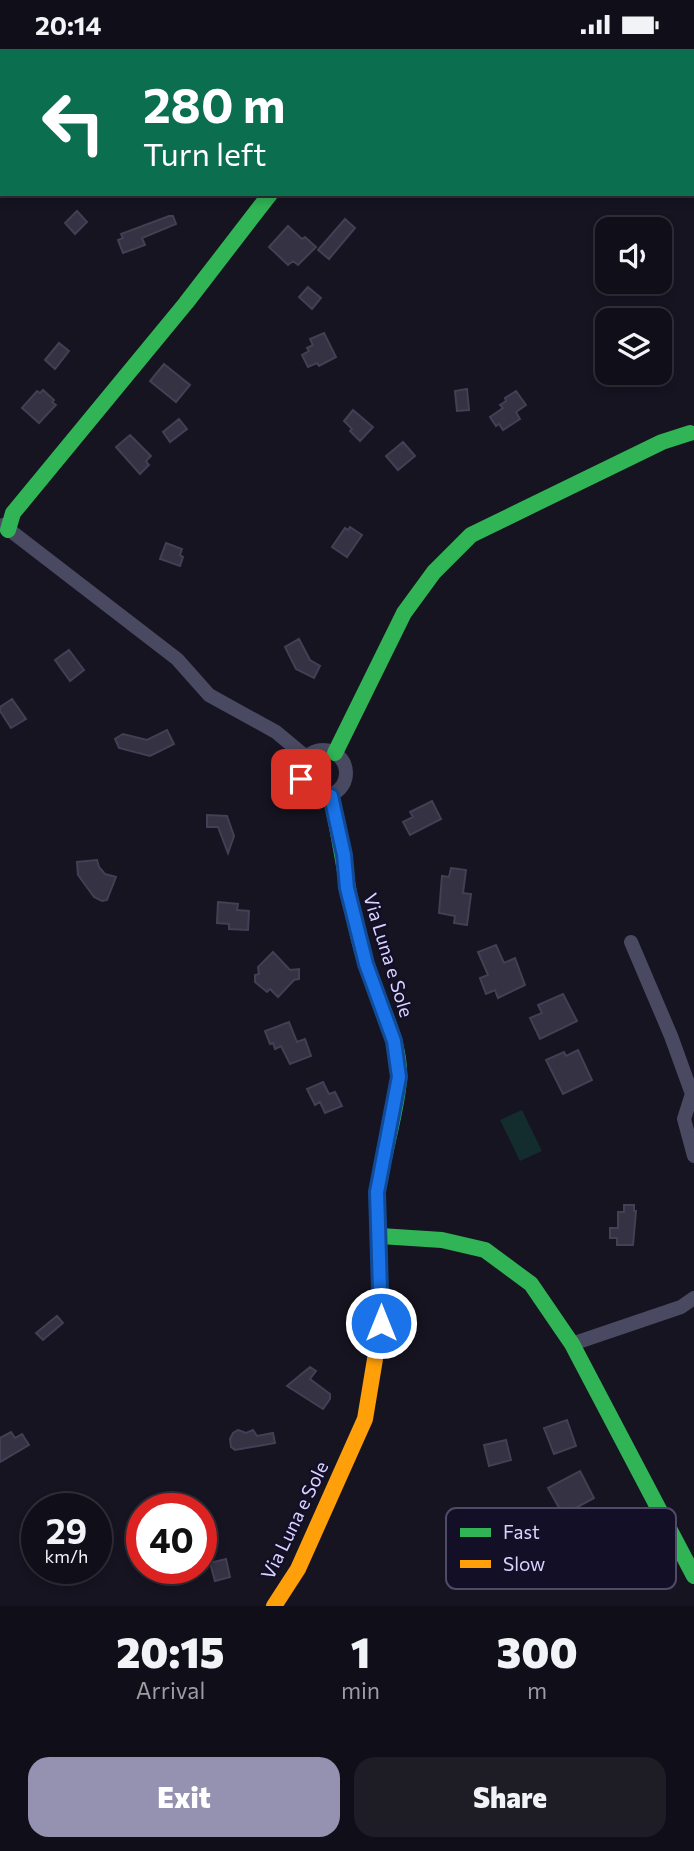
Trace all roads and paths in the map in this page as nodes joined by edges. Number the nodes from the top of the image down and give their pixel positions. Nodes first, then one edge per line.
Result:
1 (268, 196) edge
2 (690, 433) dead end
3 (4, 526) edge
4 (335, 753) junction
5 (306, 757) junction
6 (331, 796) junction
7 (631, 941) dead end
8 (694, 1156) edge
9 (380, 1236) junction
10 (694, 1298) edge
11 (572, 1344) junction
12 (658, 1508) edge
13 (676, 1542) edge
14 (694, 1576) edge
15 (274, 1606) edge

1 - 3 street
2 - 4 street
3 - 5 street
4 - 5 street
4 - 6 street
5 - 6 street
6 - 9 street, Via Luna e Sole
7 - 8 street
9 - 11 street
9 - 15 street, Via Luna e Sole
10 - 11 street
11 - 12 street
13 - 14 street

